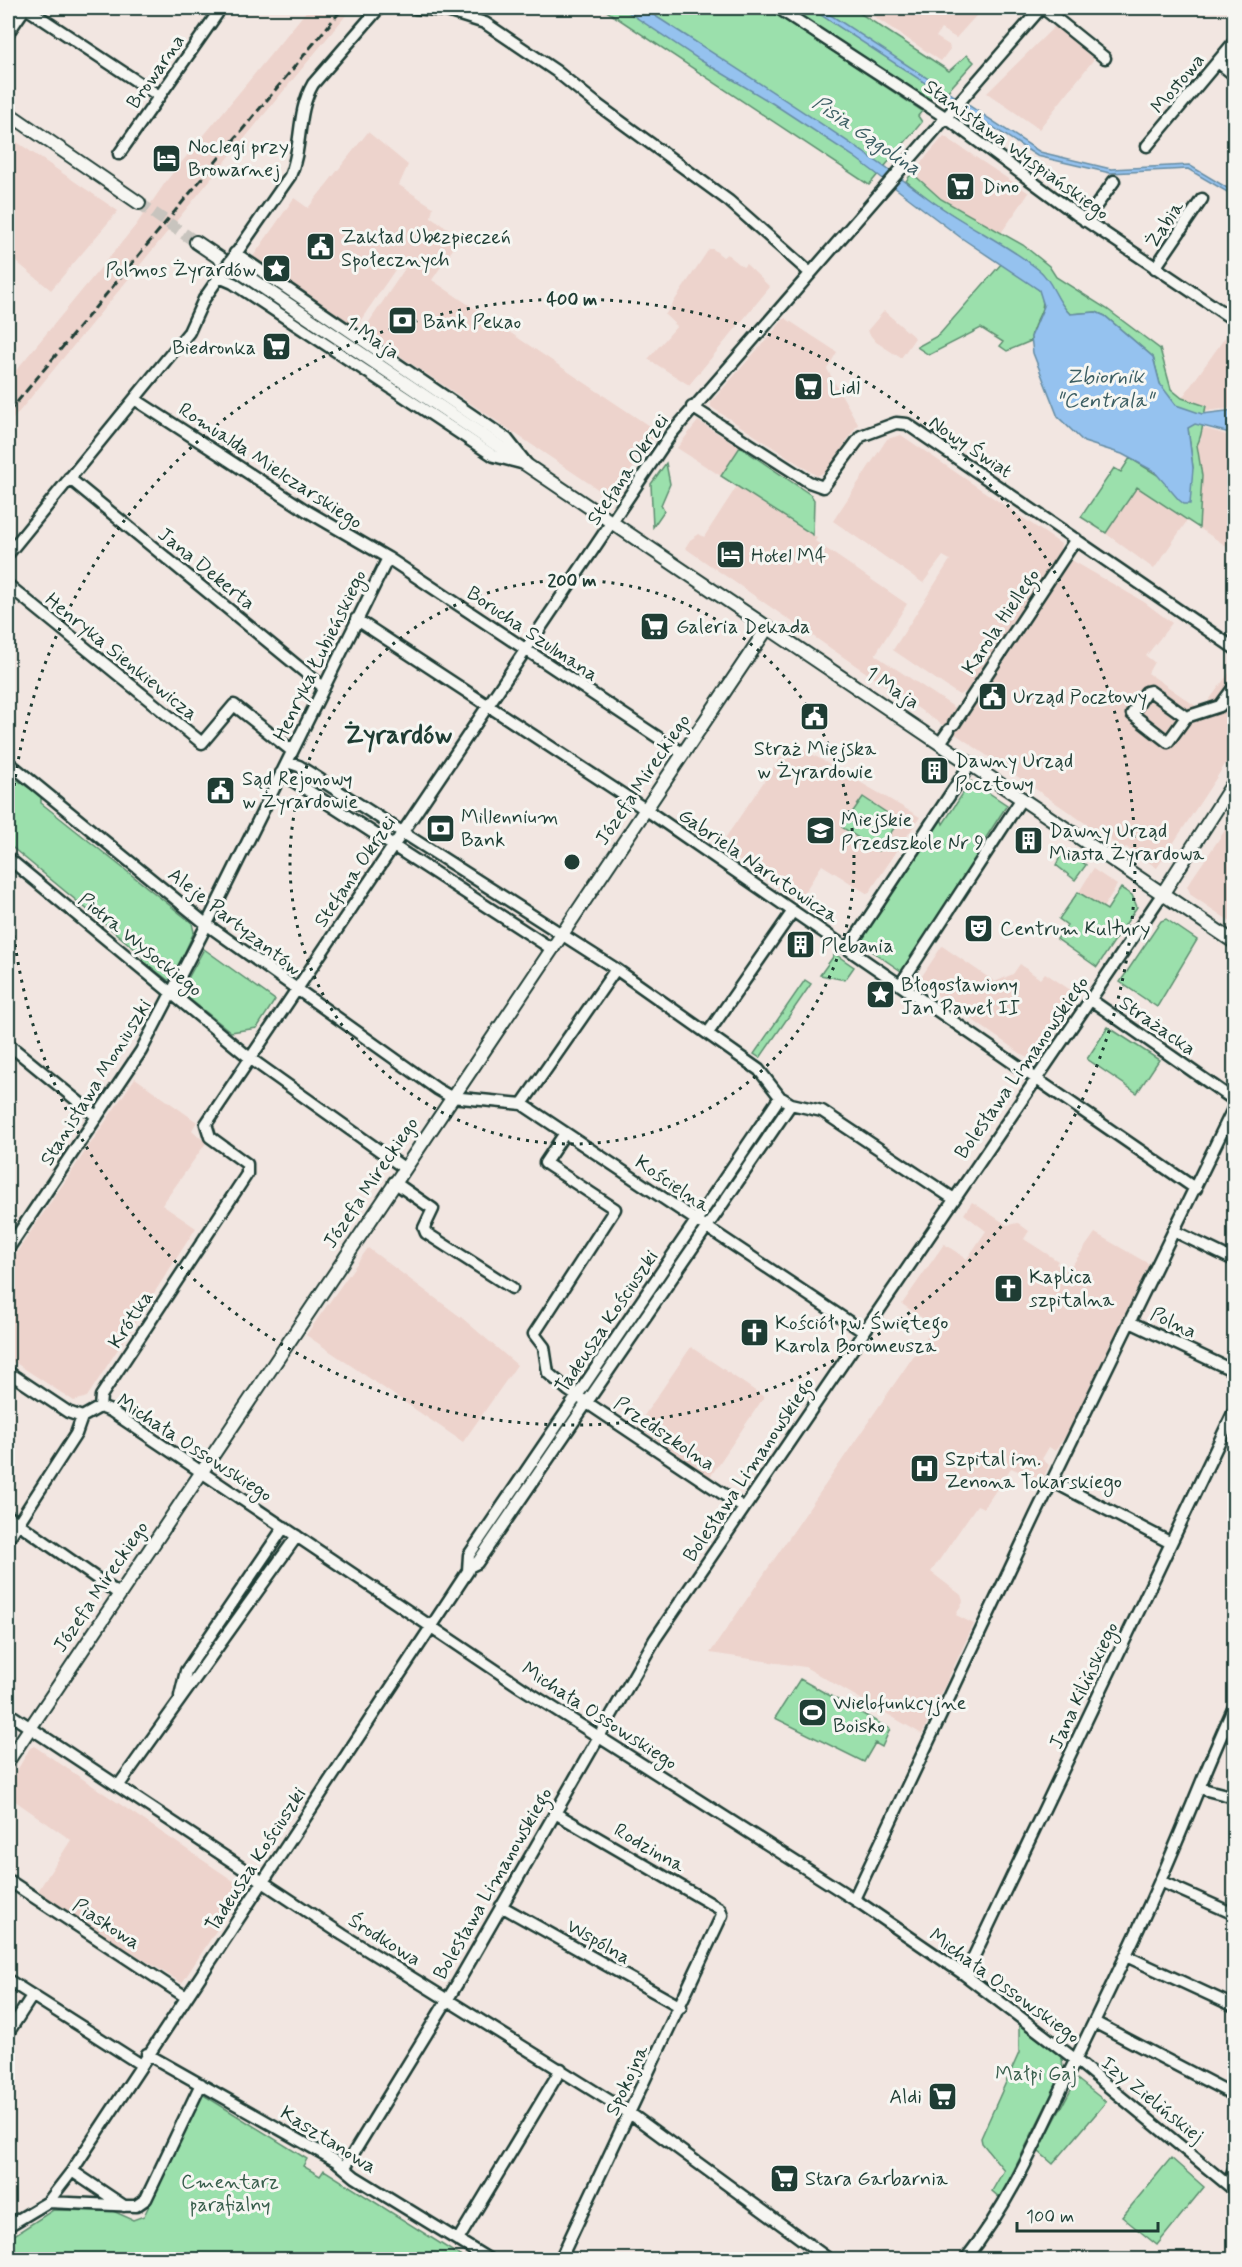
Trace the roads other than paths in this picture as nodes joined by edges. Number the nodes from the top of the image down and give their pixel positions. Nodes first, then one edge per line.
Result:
1 (26, 8) edge
2 (379, 8) edge
3 (415, 8) edge
4 (778, 8) edge
5 (1042, 8) edge
6 (219, 10) edge
7 (8, 33) edge
8 (1234, 42) edge
9 (1105, 58) dead end
10 (1218, 62) junction
11 (1234, 75) edge
12 (159, 96) junction
13 (8, 113) edge
14 (948, 113) junction
15 (1147, 146) dead end
16 (119, 154) dead end
17 (1114, 181) dead end
18 (1202, 199) dead end
19 (139, 203) tunnel mouth
20 (1085, 220) junction
21 (196, 242) tunnel mouth
22 (234, 256) junction
23 (1155, 268) junction
24 (809, 272) junction
25 (221, 274) junction
26 (1234, 320) edge
27 (136, 399) junction
28 (692, 407) junction
29 (529, 465) junction
30 (69, 478) junction
31 (612, 522) junction
32 (1076, 539) junction
33 (8, 554) edge
34 (388, 558) junction
35 (8, 585) edge
36 (356, 619) junction
37 (768, 627) junction
38 (1234, 648) edge
39 (526, 650) junction
40 (323, 687) junction
41 (1234, 687) edge
42 (487, 706) junction
43 (1186, 717) junction
44 (659, 738) dead end
45 (940, 743) junction
46 (289, 756) junction
47 (8, 762) edge
48 (971, 763) junction
49 (281, 773) junction
50 (1234, 782) edge
51 (1022, 798) junction
52 (645, 809) junction
53 (402, 832) junction
54 (393, 845) junction
55 (8, 858) edge
56 (1163, 893) junction
57 (793, 911) junction
58 (206, 924) junction
59 (561, 935) junction
60 (1234, 942) edge
61 (848, 948) junction
62 (552, 949) junction
63 (616, 969) junction
64 (900, 985) junction
65 (295, 990) junction
66 (171, 993) junction
67 (1091, 1000) junction
68 (708, 1033) junction
69 (8, 1044) edge
70 (251, 1059) junction
71 (1036, 1078) junction
72 (451, 1097) junction
73 (780, 1097) junction
74 (1234, 1100) edge
75 (522, 1104) junction
76 (791, 1104) junction
77 (1234, 1107) edge
78 (98, 1117) junction
79 (566, 1133) junction
80 (404, 1168) junction
81 (394, 1182) junction
82 (1196, 1188) junction
83 (954, 1199) junction
84 (700, 1223) junction
85 (1174, 1231) junction
86 (8, 1249) edge
87 (1234, 1260) edge
88 (512, 1288) dead end
89 (1130, 1322) junction
90 (864, 1332) junction
91 (1234, 1371) edge
92 (8, 1372) edge
93 (586, 1402) junction
94 (100, 1407) junction
95 (1234, 1411) edge
96 (82, 1417) junction
97 (201, 1472) junction
98 (1052, 1481) junction
99 (744, 1508) junction
100 (8, 1516) edge
101 (18, 1523) junction
102 (284, 1527) junction
103 (297, 1536) junction
104 (8, 1539) edge
105 (1171, 1543) junction
106 (119, 1594) junction
107 (432, 1625) junction
108 (177, 1705) junction
109 (8, 1713) edge
110 (1233, 1713) edge
111 (29, 1727) junction
112 (599, 1738) junction
113 (8, 1761) edge
114 (119, 1785) junction
115 (1199, 1788) junction
116 (1234, 1797) edge
117 (555, 1813) junction
118 (8, 1880) edge
119 (1160, 1881) junction
120 (262, 1882) junction
121 (854, 1899) junction
122 (501, 1906) junction
123 (1234, 1914) edge
124 (722, 1916) joint
125 (1126, 1956) junction
126 (965, 1975) junction
127 (8, 1980) edge
128 (32, 1996) junction
129 (186, 1997) junction
130 (447, 1999) junction
131 (1234, 2006) edge
132 (681, 2007) junction
133 (1094, 2022) junction
134 (8, 2033) edge
135 (147, 2054) junction
136 (1076, 2060) junction
137 (140, 2064) junction
138 (561, 2069) junction
139 (201, 2084) junction
140 (1234, 2095) edge
141 (631, 2114) junction
142 (345, 2167) junction
143 (1234, 2170) edge
144 (72, 2171) junction
145 (1231, 2187) edge
146 (48, 2202) junction
147 (124, 2207) junction
148 (8, 2226) edge
149 (458, 2240) junction
150 (490, 2259) edge
151 (560, 2259) edge
152 (830, 2259) edge
153 (965, 2259) edge

1 - 7 street
1 - 12 street
2 - 22 street
3 - 24 street
4 - 14 street, Stanisława Wyspiańskiego
5 - 9 street
5 - 14 street, Stefana Okrzei
6 - 12 street, Browarna
8 - 10 street, Mostowa
10 - 11 street
10 - 15 street, Mostowa
12 - 16 street, Browarna
13 - 19 street
14 - 20 street, Stanisława Wyspiańskiego
14 - 24 street, Stefana Okrzei
17 - 20 street
18 - 23 street, Żabia
20 - 23 street, Stanisława Wyspiańskiego
21 - 29 street, 1 Maja
22 - 25 street, bridge
22 - 29 street, 1 Maja
23 - 26 street, Stanisława Wyspiańskiego
24 - 28 street, Stefana Okrzei
25 - 27 street
25 - 29 street, 1 Maja
27 - 30 street
27 - 34 street, Romualda Mielczarskiego
28 - 31 street, Stefana Okrzei
28 - 32 street, Nowy Świat
29 - 31 street, 1 Maja
30 - 33 street
30 - 40 street, Jana Dekerta
31 - 37 street, 1 Maja
31 - 39 street, Stefana Okrzei
32 - 38 street, Nowy Świat
32 - 45 street, Karola Hiellego
34 - 36 street, Henryka Łubieńskiego
34 - 39 street, Borucha Szulmana
35 - 46 street, Henryka Sienkiewicza
36 - 40 street, Henryka Łubieńskiego
36 - 42 street, Gabriela Narutowicza
37 - 45 street, 1 Maja
37 - 52 street, Józefa Mireckiego
39 - 42 street, Stefana Okrzei
39 - 44 street, Borucha Szulmana
40 - 46 street, Henryka Łubieńskiego
41 - 43 street
42 - 52 street, Gabriela Narutowicza
42 - 53 street, Stefana Okrzei
43 - 43 street
45 - 48 street, 1 Maja
46 - 49 street, Henryka Łubieńskiego
46 - 53 street
47 - 58 street, Aleje Partyzantów
48 - 51 street, 1 Maja
48 - 61 street
49 - 54 street
49 - 58 street, Henryka Łubieńskiego
50 - 56 street, Bolesława Limanowskiego
51 - 56 street, 1 Maja
51 - 64 street
52 - 57 street, Gabriela Narutowicza
52 - 59 street, Józefa Mireckiego
53 - 54 street, Stefana Okrzei
53 - 59 street
54 - 62 street
54 - 65 street, Stefana Okrzei
55 - 66 street, Piotra Wysockiego
56 - 60 street, 1 Maja
56 - 67 street, Bolesława Limanowskiego
57 - 61 street, Gabriela Narutowicza
57 - 68 street
58 - 65 street, Aleje Partyzantów
58 - 66 street, Henryka Łubieńskiego
59 - 62 street, Józefa Mireckiego
59 - 63 street
61 - 64 street, Gabriela Narutowicza
62 - 72 street, Józefa Mireckiego
63 - 68 street
63 - 75 street
64 - 71 street, Gabriela Narutowicza
65 - 70 street
65 - 72 street, Aleje Partyzantów
66 - 70 street, Piotra Wysockiego
66 - 78 street, Stanisława Moniuszki
67 - 71 street, Bolesława Limanowskiego
67 - 74 street, Strażacka
68 - 73 street
69 - 78 street
70 - 80 street, Piotra Wysockiego
70 - 94 street, Krótka
71 - 82 street, Gabriela Narutowicza
71 - 83 street, Bolesława Limanowskiego
72 - 75 street, Kościelna
72 - 80 street, Józefa Mireckiego
73 - 76 street
73 - 84 street, Tadeusza Kościuszki
75 - 79 street, Kościelna
76 - 83 street
76 - 84 street, Tadeusza Kościuszki
77 - 82 street
78 - 86 street, Stanisława Moniuszki
79 - 84 street, Kościelna
79 - 93 street, Przedszkolna
80 - 81 street, Józefa Mireckiego
81 - 88 street
81 - 97 street, Józefa Mireckiego
82 - 85 street
83 - 90 street, Bolesława Limanowskiego
84 - 90 street, Kościelna
84 - 93 street, Tadeusza Kościuszki
85 - 87 street
85 - 89 street
89 - 91 street, Polna
89 - 98 street
90 - 99 street, Bolesława Limanowskiego
92 - 96 street
93 - 99 street, Przedszkolna
93 - 107 street, Tadeusza Kościuszki
94 - 96 street
94 - 97 street, Michała Ossowskiego
95 - 105 street, Jana Kilińskiego
96 - 101 street
97 - 102 street, Michała Ossowskiego
97 - 106 street, Józefa Mireckiego
98 - 105 street
98 - 121 street
99 - 112 street, Bolesława Limanowskiego
100 - 101 street
101 - 104 street
101 - 106 street
102 - 103 street, Michała Ossowskiego
102 - 108 street
103 - 107 street, Michała Ossowskiego
103 - 108 street
105 - 126 street, Jana Kilińskiego
106 - 111 street, Józefa Mireckiego
107 - 112 street, Michała Ossowskiego
107 - 120 street, Tadeusza Kościuszki
108 - 114 street
109 - 111 street, Środkowa
110 - 115 street
111 - 113 street, Józefa Mireckiego
111 - 114 street, Środkowa
112 - 117 street, Bolesława Limanowskiego
112 - 121 street, Michała Ossowskiego
114 - 120 street, Środkowa
115 - 116 street
115 - 119 street
117 - 122 street, Bolesława Limanowskiego
117 - 124 street, Rodzinna
118 - 129 street, Piaskowa
119 - 123 street
119 - 125 street
120 - 129 street, Tadeusza Kościuszki
120 - 130 street, Środkowa
121 - 126 street, Michała Ossowskiego
122 - 130 street, Bolesława Limanowskiego
122 - 132 street, Wspólna
124 - 132 street, Spokojna
125 - 131 street
125 - 133 street
126 - 136 street, Michała Ossowskiego
127 - 128 street
128 - 134 street
128 - 137 street
129 - 135 street, Tadeusza Kościuszki
130 - 138 street, Środkowa
130 - 142 street, Bolesława Limanowskiego
132 - 141 street, Spokojna
133 - 136 street
133 - 140 street
135 - 137 street, Tadeusza Kościuszki
135 - 139 street, Kasztanowa
136 - 145 street, Izy Zielińskiej
136 - 153 street
137 - 144 street, Tadeusza Kościuszki
138 - 141 street, Środkowa
138 - 149 street
139 - 142 street, Kasztanowa
139 - 147 street
141 - 151 street, Spokojna
141 - 152 street, Środkowa
142 - 149 street, Kasztanowa
143 - 145 street
144 - 146 street, Tadeusza Kościuszki
144 - 147 street
146 - 147 street
146 - 148 street
149 - 150 street, Kasztanowa

